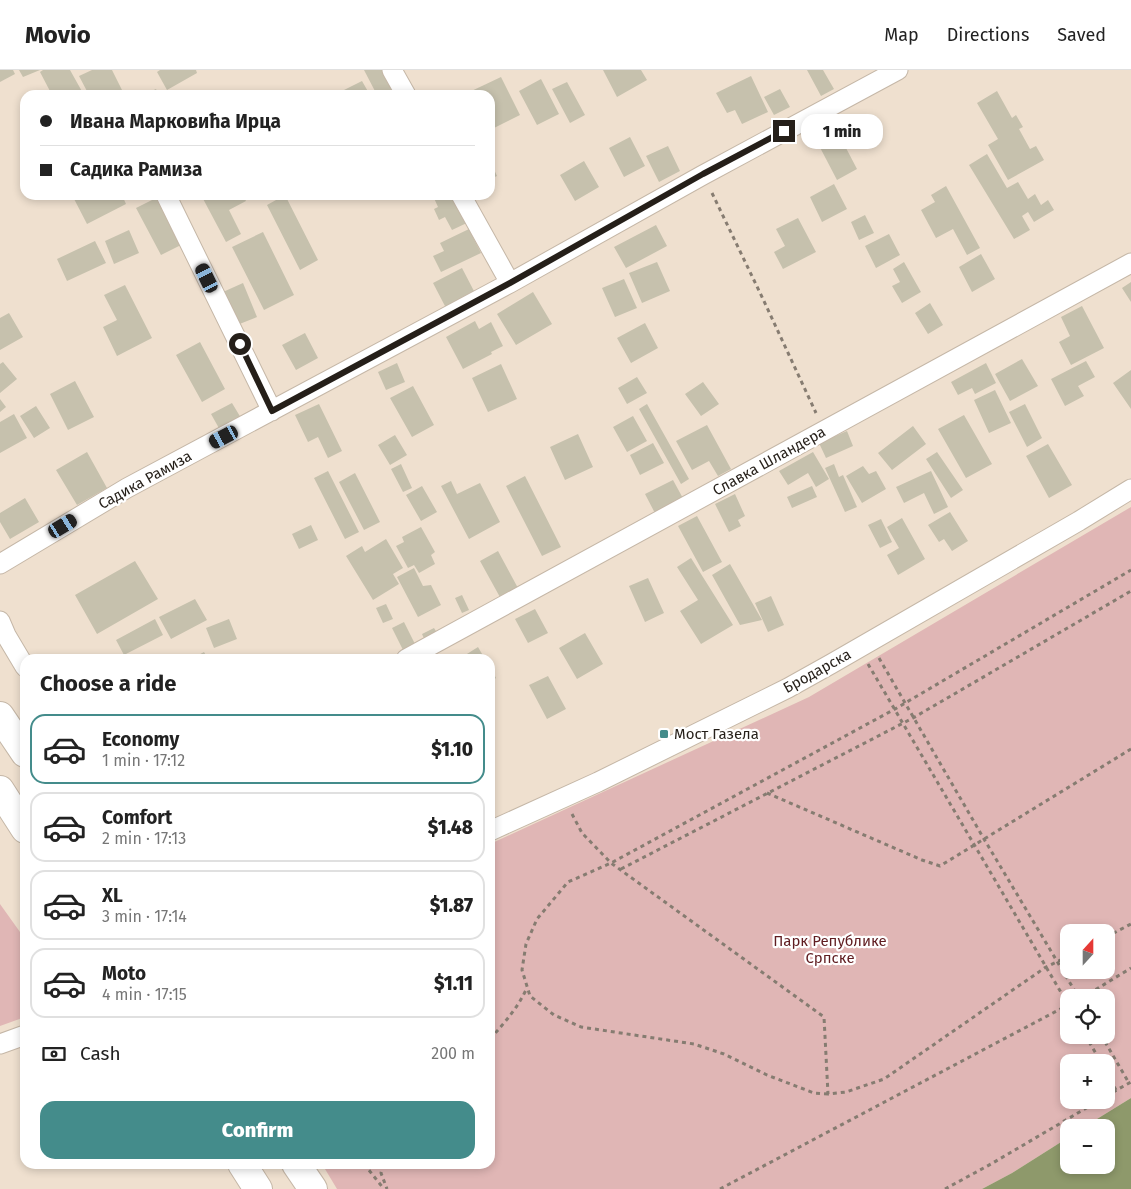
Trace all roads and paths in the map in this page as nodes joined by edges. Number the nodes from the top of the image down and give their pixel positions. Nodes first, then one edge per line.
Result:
1 (392, 70) edge
2 (898, 70) edge
3 (403, 90) edge
4 (703, 174) junction
5 (168, 200) edge
6 (464, 200) edge
7 (1131, 263) edge
8 (510, 283) junction
9 (272, 411) junction
10 (824, 431) junction
11 (1131, 489) edge
12 (0, 564) edge
13 (1131, 570) edge
14 (1131, 591) edge
15 (0, 621) edge
16 (864, 645) junction
17 (415, 654) edge
18 (20, 659) edge
19 (904, 703) junction
20 (894, 709) junction
21 (0, 716) edge
22 (913, 718) junction
23 (903, 722) junction
24 (20, 746) edge
25 (1131, 750) edge
26 (0, 790) edge
27 (767, 793) junction
28 (564, 797) junction
29 (20, 821) edge
30 (495, 829) edge
31 (984, 839) junction
32 (974, 845) junction
33 (611, 863) junction
34 (621, 869) junction
35 (1131, 924) edge
36 (1115, 932) edge
37 (1058, 962) junction
38 (1046, 967) junction
39 (1131, 968) edge
40 (527, 987) junction
41 (1075, 989) edge
42 (1096, 989) edge
43 (1060, 990) edge
44 (1060, 1010) edge
45 (495, 1034) edge
46 (20, 1037) edge
47 (0, 1044) edge
48 (1107, 1044) edge
49 (1130, 1082) edge
50 (1116, 1090) edge
51 (828, 1094) junction
52 (1085, 1109) edge
53 (245, 1169) edge
54 (299, 1169) edge
55 (368, 1169) edge
56 (382, 1169) edge
57 (258, 1189) edge
58 (313, 1189) edge
59 (386, 1189) edge
60 (720, 1189) edge
61 (945, 1189) edge

1 - 3 street
2 - 4 street, Садика Рамиза
4 - 8 street, Садика Рамиза
4 - 10 path
5 - 9 street
6 - 8 street
7 - 10 street, Славка Шландера
8 - 9 street, Садика Рамиза
9 - 12 street, Садика Рамиза
10 - 17 street, Славка Шландера
11 - 16 street, Бродарска
13 - 19 path
14 - 22 path
15 - 18 street
16 - 19 path
16 - 20 path
16 - 28 street, Бродарска
19 - 20 path
19 - 22 path
20 - 23 path
20 - 33 path
21 - 24 highway
22 - 23 path
22 - 31 path
23 - 27 path
23 - 32 path
25 - 31 path
26 - 29 highway
27 - 32 path
27 - 34 path
28 - 30 street, Бродарска
28 - 33 path
31 - 32 path
31 - 37 path
32 - 38 path
33 - 34 path
33 - 40 path
34 - 51 path
35 - 36 path
37 - 38 path
37 - 41 path
38 - 43 path
38 - 51 path
39 - 42 path
40 - 45 path
40 - 51 path
44 - 60 path
46 - 47 street
48 - 49 path
49 - 50 path
52 - 61 path
53 - 57 highway
54 - 58 highway
55 - 59 path
56 - 59 path

